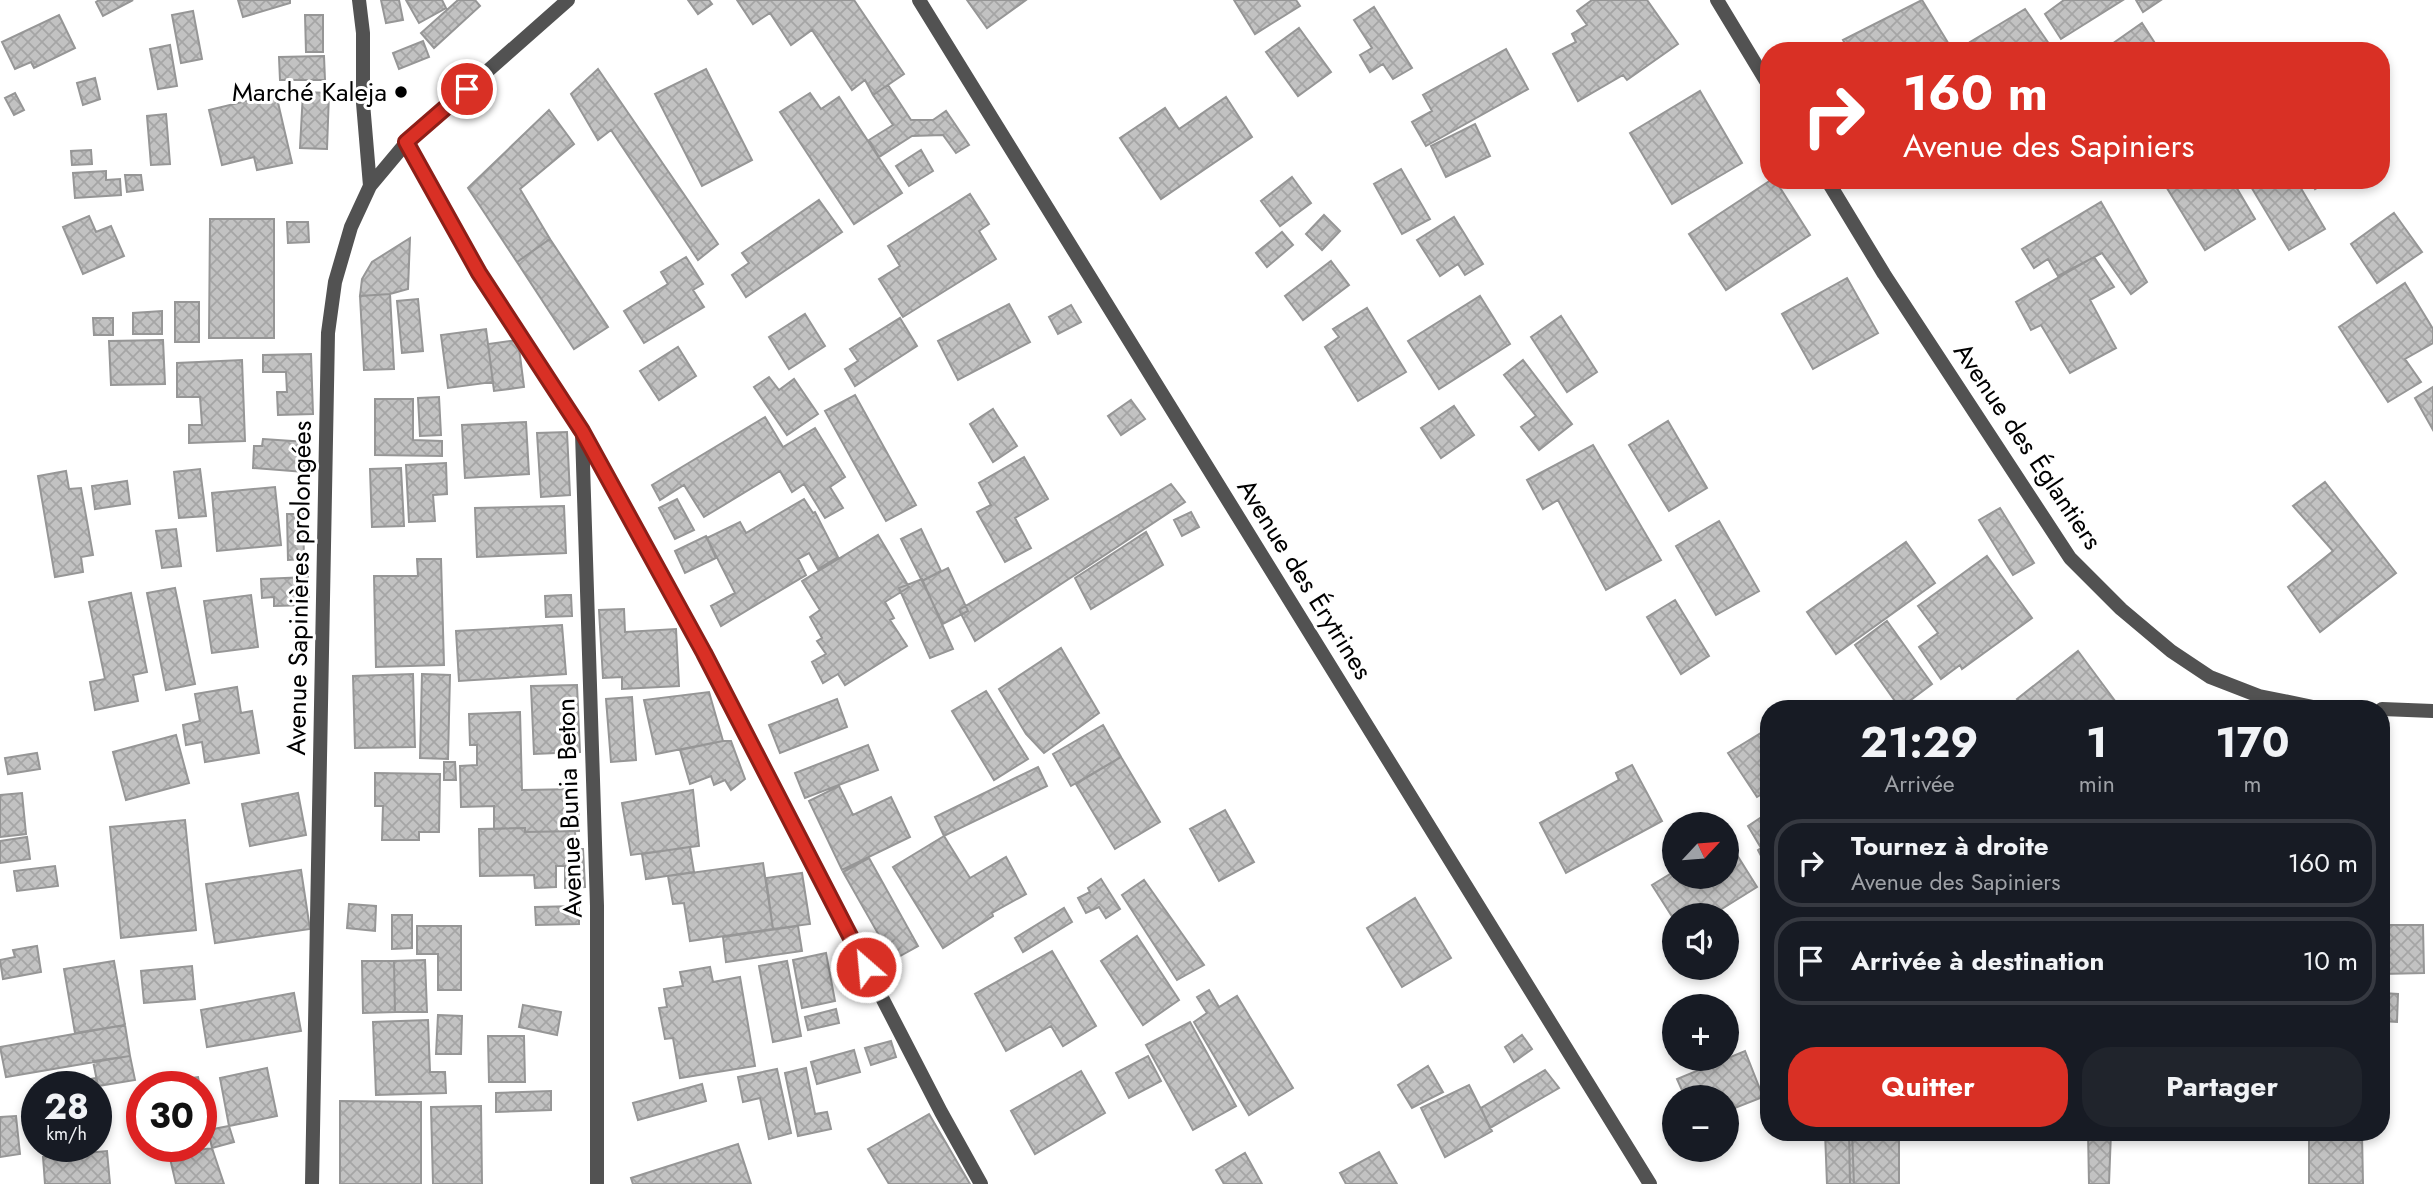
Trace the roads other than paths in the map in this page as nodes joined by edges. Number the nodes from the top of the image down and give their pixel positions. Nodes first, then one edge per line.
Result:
1 (359, 0) edge
2 (568, 0) edge
3 (919, 0) edge
4 (1717, 0) edge
5 (1760, 71) edge
6 (406, 142) junction
7 (370, 186) junction
8 (1832, 189) edge
9 (582, 431) junction
10 (2279, 700) edge
11 (2390, 709) edge
12 (2433, 710) edge
13 (312, 1184) edge
14 (597, 1184) edge
15 (981, 1184) edge
16 (1650, 1184) edge

1 - 7 street, Avenue Sapinières prolongées
2 - 6 street
3 - 16 street, Avenue des Érytrines
4 - 5 street
6 - 7 street
6 - 9 street
7 - 13 street, Avenue Sapinières prolongées
8 - 10 street, Avenue des Églantiers
9 - 14 street, Avenue Bunia Beton
9 - 15 street
11 - 12 street

